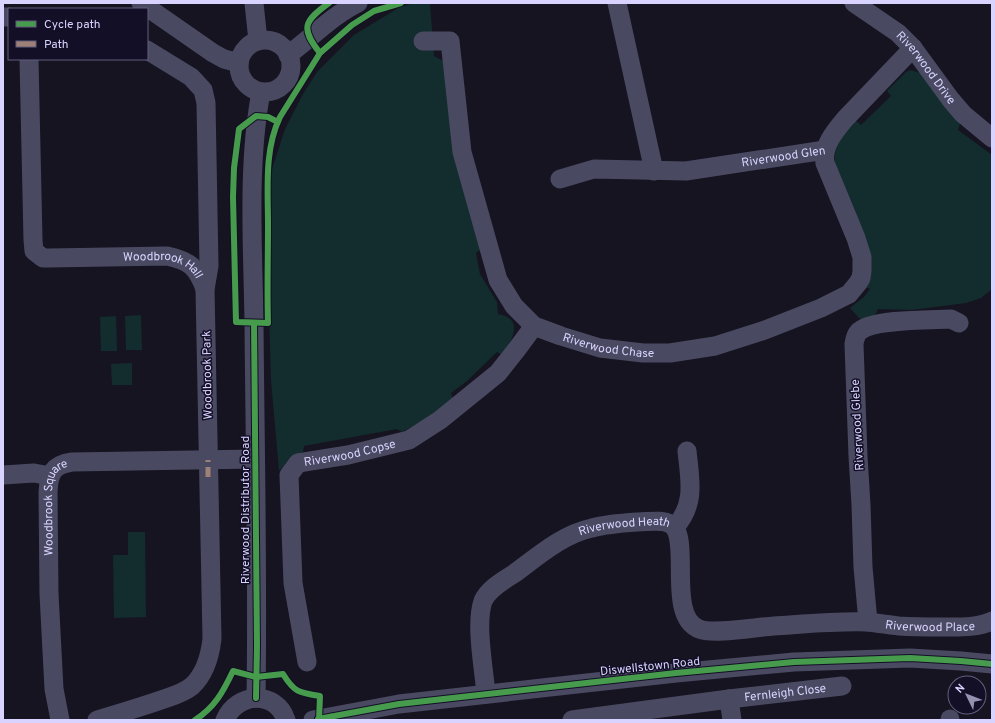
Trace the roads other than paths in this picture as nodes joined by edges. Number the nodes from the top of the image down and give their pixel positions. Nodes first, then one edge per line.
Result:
1 (141, 3) edge
2 (254, 3) edge
3 (358, 3) edge
4 (617, 3) edge
5 (854, 3) edge
6 (258, 41) junction
7 (423, 41) dead end
8 (913, 48) junction
9 (148, 51) edge
10 (288, 55) junction
11 (29, 60) edge
12 (239, 64) junction
13 (261, 92) junction
14 (992, 138) edge
15 (825, 150) junction
16 (654, 171) junction
17 (560, 179) dead end
18 (205, 290) junction
19 (959, 323) dead end
20 (534, 326) junction
21 (687, 451) dead end
22 (256, 460) junction
23 (208, 468) junction
24 (3, 475) edge
25 (50, 476) junction
26 (675, 526) junction
27 (992, 621) edge
28 (868, 622) junction
29 (306, 662) dead end
30 (992, 664) edge
31 (842, 686) dead end
32 (486, 694) junction
33 (256, 698) junction
34 (729, 699) junction
35 (60, 720) edge
36 (97, 720) edge
37 (225, 720) edge
38 (286, 720) edge
39 (313, 720) edge
40 (572, 720) edge
41 (732, 720) edge

1 - 12 street
2 - 6 street
3 - 10 street
4 - 16 street
5 - 8 street, Riverwood Drive
6 - 10 street
6 - 12 street
7 - 20 street, Riverwood Chase
8 - 14 street, Riverwood Drive
8 - 15 street, Riverwood Glen
9 - 18 street, Woodbrook Hall
10 - 13 street
11 - 18 street, Woodbrook Hall
12 - 13 street
13 - 22 street, Riverwood Distributor Road
15 - 16 street, Riverwood Glen
15 - 20 street, Riverwood Chase
16 - 17 street, Riverwood Glen
18 - 23 street, Woodbrook Park
19 - 28 street, Riverwood Glebe
20 - 29 street, Riverwood Copse
21 - 26 street
22 - 23 street, Woodbrook Square
22 - 33 street, Riverwood Distributor Road
23 - 25 street, Woodbrook Square
23 - 36 street, Woodbrook Park
24 - 25 street
25 - 35 street, Woodbrook Square
26 - 28 street, Riverwood Heath
26 - 32 street, Riverwood Heath
27 - 28 street, Riverwood Place
30 - 32 street, Diswellstown Road
31 - 34 street, Fernleigh Close
32 - 39 street, Diswellstown Road
33 - 37 street
33 - 38 street
34 - 40 street, Fernleigh Close
34 - 41 street, Fernleigh Close

